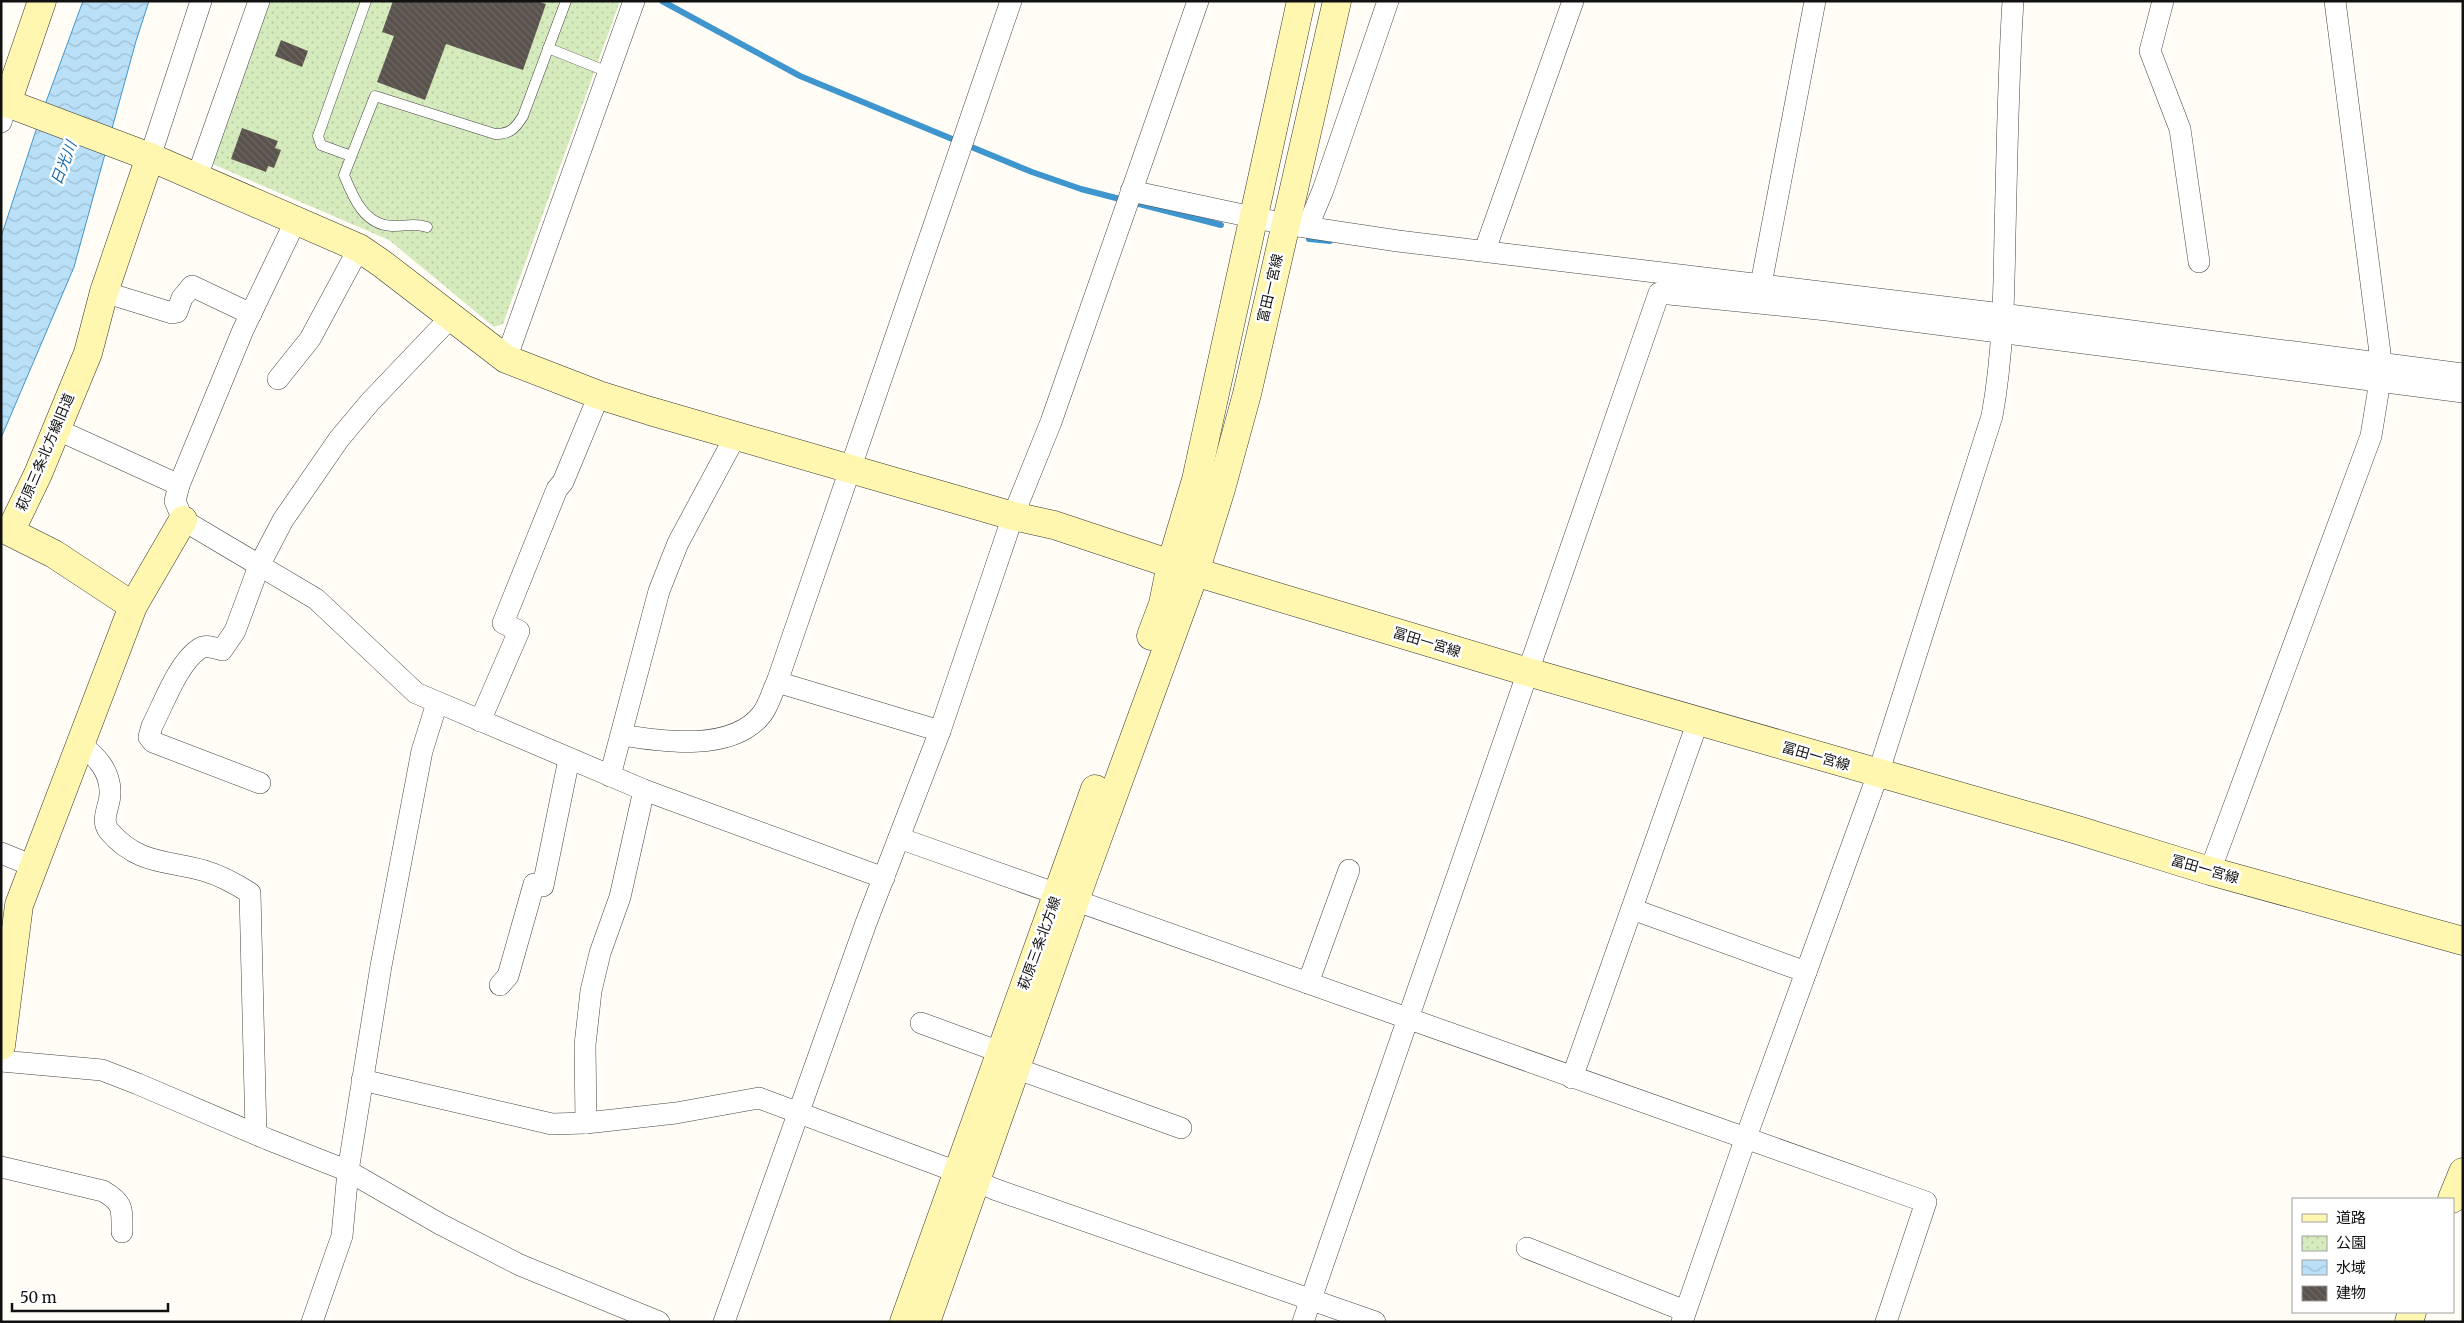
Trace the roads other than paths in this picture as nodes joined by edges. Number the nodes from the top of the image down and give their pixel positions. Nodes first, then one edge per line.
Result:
1 (42, 1) edge
2 (201, 1) edge
3 (259, 1) edge
4 (366, 1) edge
5 (566, 1) edge
6 (1011, 1) edge
7 (1198, 1) edge
8 (1301, 1) edge
9 (1337, 1) edge
10 (1388, 1) edge
11 (1574, 1) edge
12 (1815, 1) edge
13 (2013, 1) edge
14 (2163, 1) edge
15 (2335, 1) edge
16 (634, 2) edge
17 (548, 48) junction
18 (608, 72) junction
19 (3, 109) edge
20 (351, 156) junction
21 (150, 157) junction
22 (198, 177) junction
23 (1129, 198) junction
24 (1255, 216) junction
25 (295, 222) junction
26 (1296, 225) junction
27 (427, 228) dead end
28 (359, 248) junction
29 (1485, 250) junction
30 (2198, 262) dead end
31 (1761, 284) junction
32 (104, 292) junction
33 (251, 314) junction
34 (452, 316) junction
35 (2001, 323) junction
36 (506, 359) junction
37 (2379, 371) junction
38 (2463, 374) edge
39 (278, 379) dead end
40 (2463, 392) edge
41 (598, 395) junction
42 (56, 429) junction
43 (736, 435) junction
44 (851, 469) junction
45 (179, 485) junction
46 (1013, 516) junction
47 (182, 520) junction
48 (6, 536) edge
49 (259, 566) junction
50 (1183, 568) junction
51 (133, 606) junction
52 (1528, 672) junction
53 (777, 682) junction
54 (437, 703) junction
55 (480, 721) junction
56 (1698, 721) junction
57 (940, 730) junction
58 (622, 735) junction
59 (80, 744) junction
60 (569, 759) junction
61 (1878, 774) junction
62 (610, 776) junction
63 (260, 783) dead end
64 (644, 790) junction
65 (899, 838) junction
66 (1, 853) edge
67 (33, 866) junction
68 (1348, 870) dead end
69 (2210, 871) junction
70 (884, 878) junction
71 (1066, 898) junction
72 (1632, 909) junction
73 (2463, 941) edge
74 (1806, 972) junction
75 (1308, 983) junction
76 (500, 986) dead end
77 (1406, 1019) junction
78 (922, 1023) dead end
79 (1, 1046) edge
80 (1008, 1060) junction
81 (1, 1061) edge
82 (1572, 1078) junction
83 (362, 1080) junction
84 (799, 1114) junction
85 (586, 1123) junction
86 (1181, 1128) dead end
87 (256, 1134) junction
88 (1745, 1140) junction
89 (1, 1167) edge
90 (348, 1171) junction
91 (2463, 1172) edge
92 (966, 1177) junction
93 (2452, 1198) edge
94 (122, 1232) dead end
95 (1527, 1248) dead end
96 (1311, 1299) junction
97 (1683, 1316) edge
98 (312, 1322) edge
99 (659, 1322) edge
100 (724, 1322) edge
101 (904, 1322) edge
102 (926, 1322) edge
103 (1303, 1322) edge
104 (1375, 1322) edge
105 (1886, 1322) edge

1 - 19 main road
2 - 21 street
3 - 22 street
4 - 20 lane
5 - 17 lane
6 - 44 street
7 - 23 street
8 - 24 main road
9 - 26 main road, 富田一宮線
10 - 26 street
11 - 29 street
12 - 31 street
13 - 35 street
14 - 30 street
15 - 37 street
16 - 18 street
17 - 18 lane
17 - 20 lane
18 - 36 street
19 - 21 main road
20 - 27 lane
21 - 22 main road, 冨田一宮線
21 - 32 main road, 萩原三条北方線旧道
22 - 25 main road, 冨田一宮線
23 - 24 street
23 - 46 street
24 - 26 street
24 - 50 main road
25 - 28 main road, 冨田一宮線
25 - 33 street
26 - 29 street
26 - 50 main road, 富田一宮線
28 - 34 main road, 冨田一宮線
28 - 39 street
29 - 31 street
31 - 35 street
32 - 33 street
32 - 42 main road, 萩原三条北方線旧道
33 - 45 street
34 - 36 main road, 冨田一宮線
34 - 49 street
35 - 37 street
35 - 52 street
35 - 61 street
36 - 41 main road, 冨田一宮線
37 - 38 street
37 - 40 street
37 - 69 street
41 - 43 main road, 冨田一宮線
41 - 55 street
42 - 45 street
42 - 48 main road, 萩原三条北方線旧道
43 - 44 main road, 冨田一宮線
43 - 58 street
44 - 46 main road, 冨田一宮線
44 - 53 street
45 - 47 street
46 - 50 main road, 冨田一宮線
46 - 57 street
47 - 49 street
47 - 51 main road
48 - 51 main road, 萩原三条北方線旧道
49 - 54 street
49 - 63 street
50 - 52 main road, 冨田一宮線
50 - 71 main road, 萩原三条北方線
51 - 59 main road
52 - 56 main road, 冨田一宮線
52 - 77 street
53 - 57 street
53 - 58 street
54 - 55 street
54 - 83 street
55 - 60 street
56 - 61 main road, 冨田一宮線
56 - 72 street
57 - 65 street
58 - 62 street
59 - 67 main road
59 - 87 street
60 - 62 street
60 - 76 street
61 - 69 main road, 冨田一宮線
61 - 74 street
62 - 64 street
64 - 70 street
64 - 85 street
65 - 70 street
65 - 71 street
66 - 67 street
67 - 79 main road
68 - 75 street
69 - 73 main road, 冨田一宮線
70 - 84 street
71 - 75 street
71 - 80 main road, 萩原三条北方線
72 - 74 street
72 - 82 street
74 - 88 street
75 - 77 street
77 - 82 street
77 - 96 street
78 - 80 street
80 - 86 street
80 - 92 main road, 萩原三条北方線
81 - 87 street
82 - 88 street
83 - 85 street
83 - 90 street
84 - 85 street
84 - 92 street
84 - 100 street
87 - 90 street
88 - 97 street
88 - 105 street
89 - 94 street
90 - 98 street
90 - 99 street
91 - 93 main road
92 - 96 street
92 - 101 main road, 萩原三条北方線
92 - 102 main road, 萩原三条北方線
95 - 97 street
96 - 103 street
96 - 104 street

